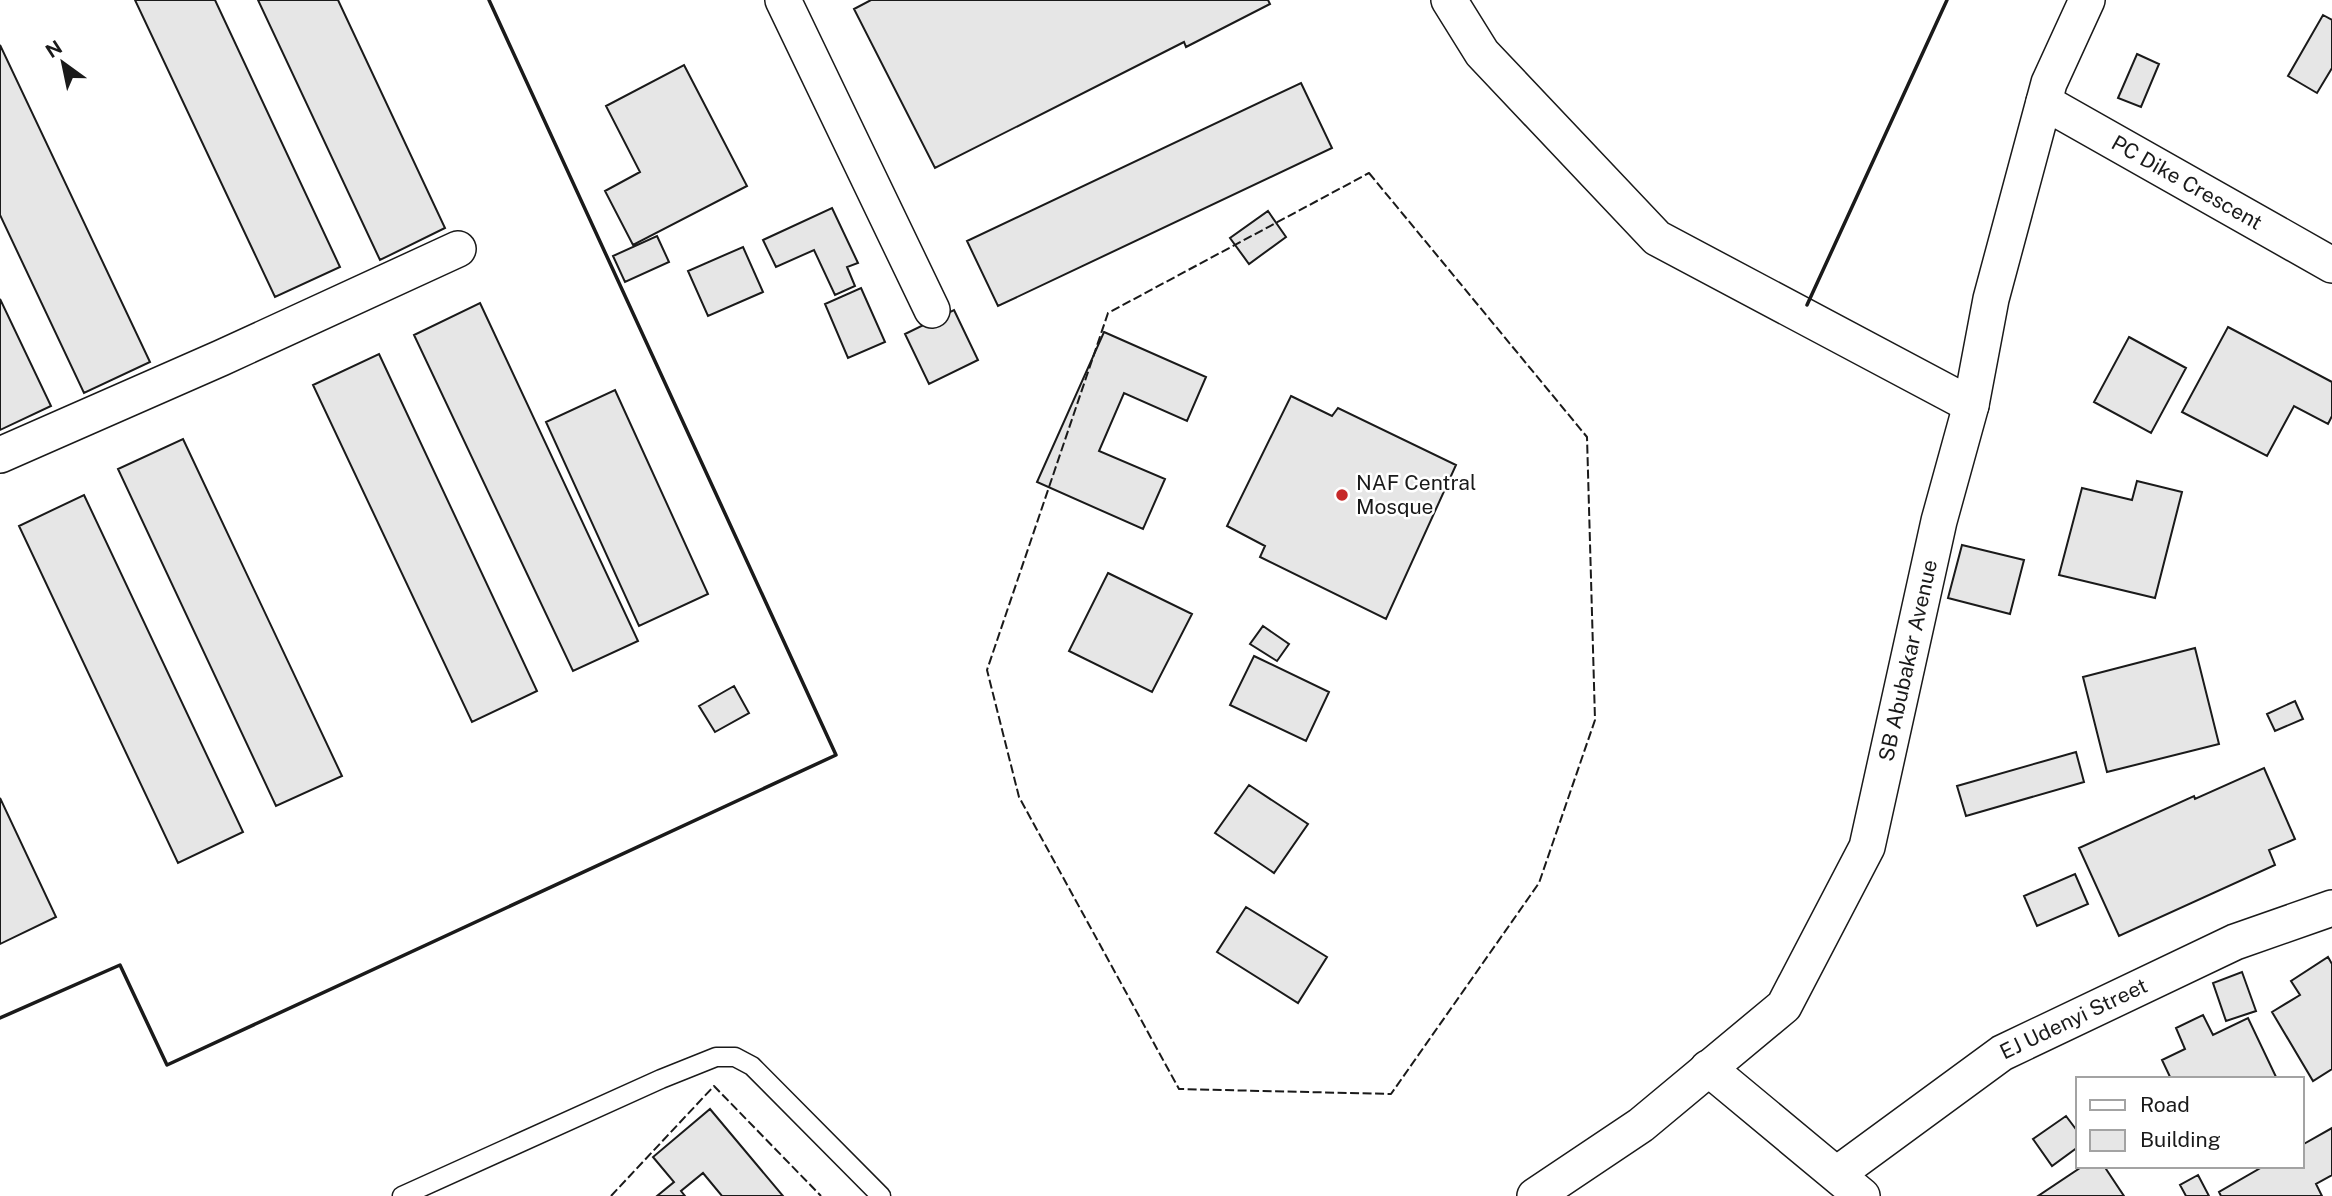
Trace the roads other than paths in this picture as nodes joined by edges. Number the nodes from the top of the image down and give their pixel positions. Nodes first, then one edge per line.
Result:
1 (783, 0) edge
2 (1449, 0) edge
3 (2087, 0) edge
4 (2044, 102) junction
5 (458, 249) dead end
6 (2332, 265) edge
7 (932, 310) dead end
8 (1971, 405) junction
9 (0, 455) edge
10 (2332, 908) edge
11 (1708, 1068) junction
12 (1849, 1185) edge
13 (402, 1196) edge
14 (881, 1196) edge
15 (1535, 1196) edge

1 - 7 street
2 - 8 street
3 - 4 street, SB Abubakar Avenue
4 - 6 street, PC Dike Crescent
4 - 8 street, SB Abubakar Avenue
5 - 9 street
8 - 11 street, SB Abubakar Avenue
10 - 12 street, EJ Udenyi Street
11 - 12 street
11 - 15 street, SB Abubakar Avenue
13 - 14 lane

